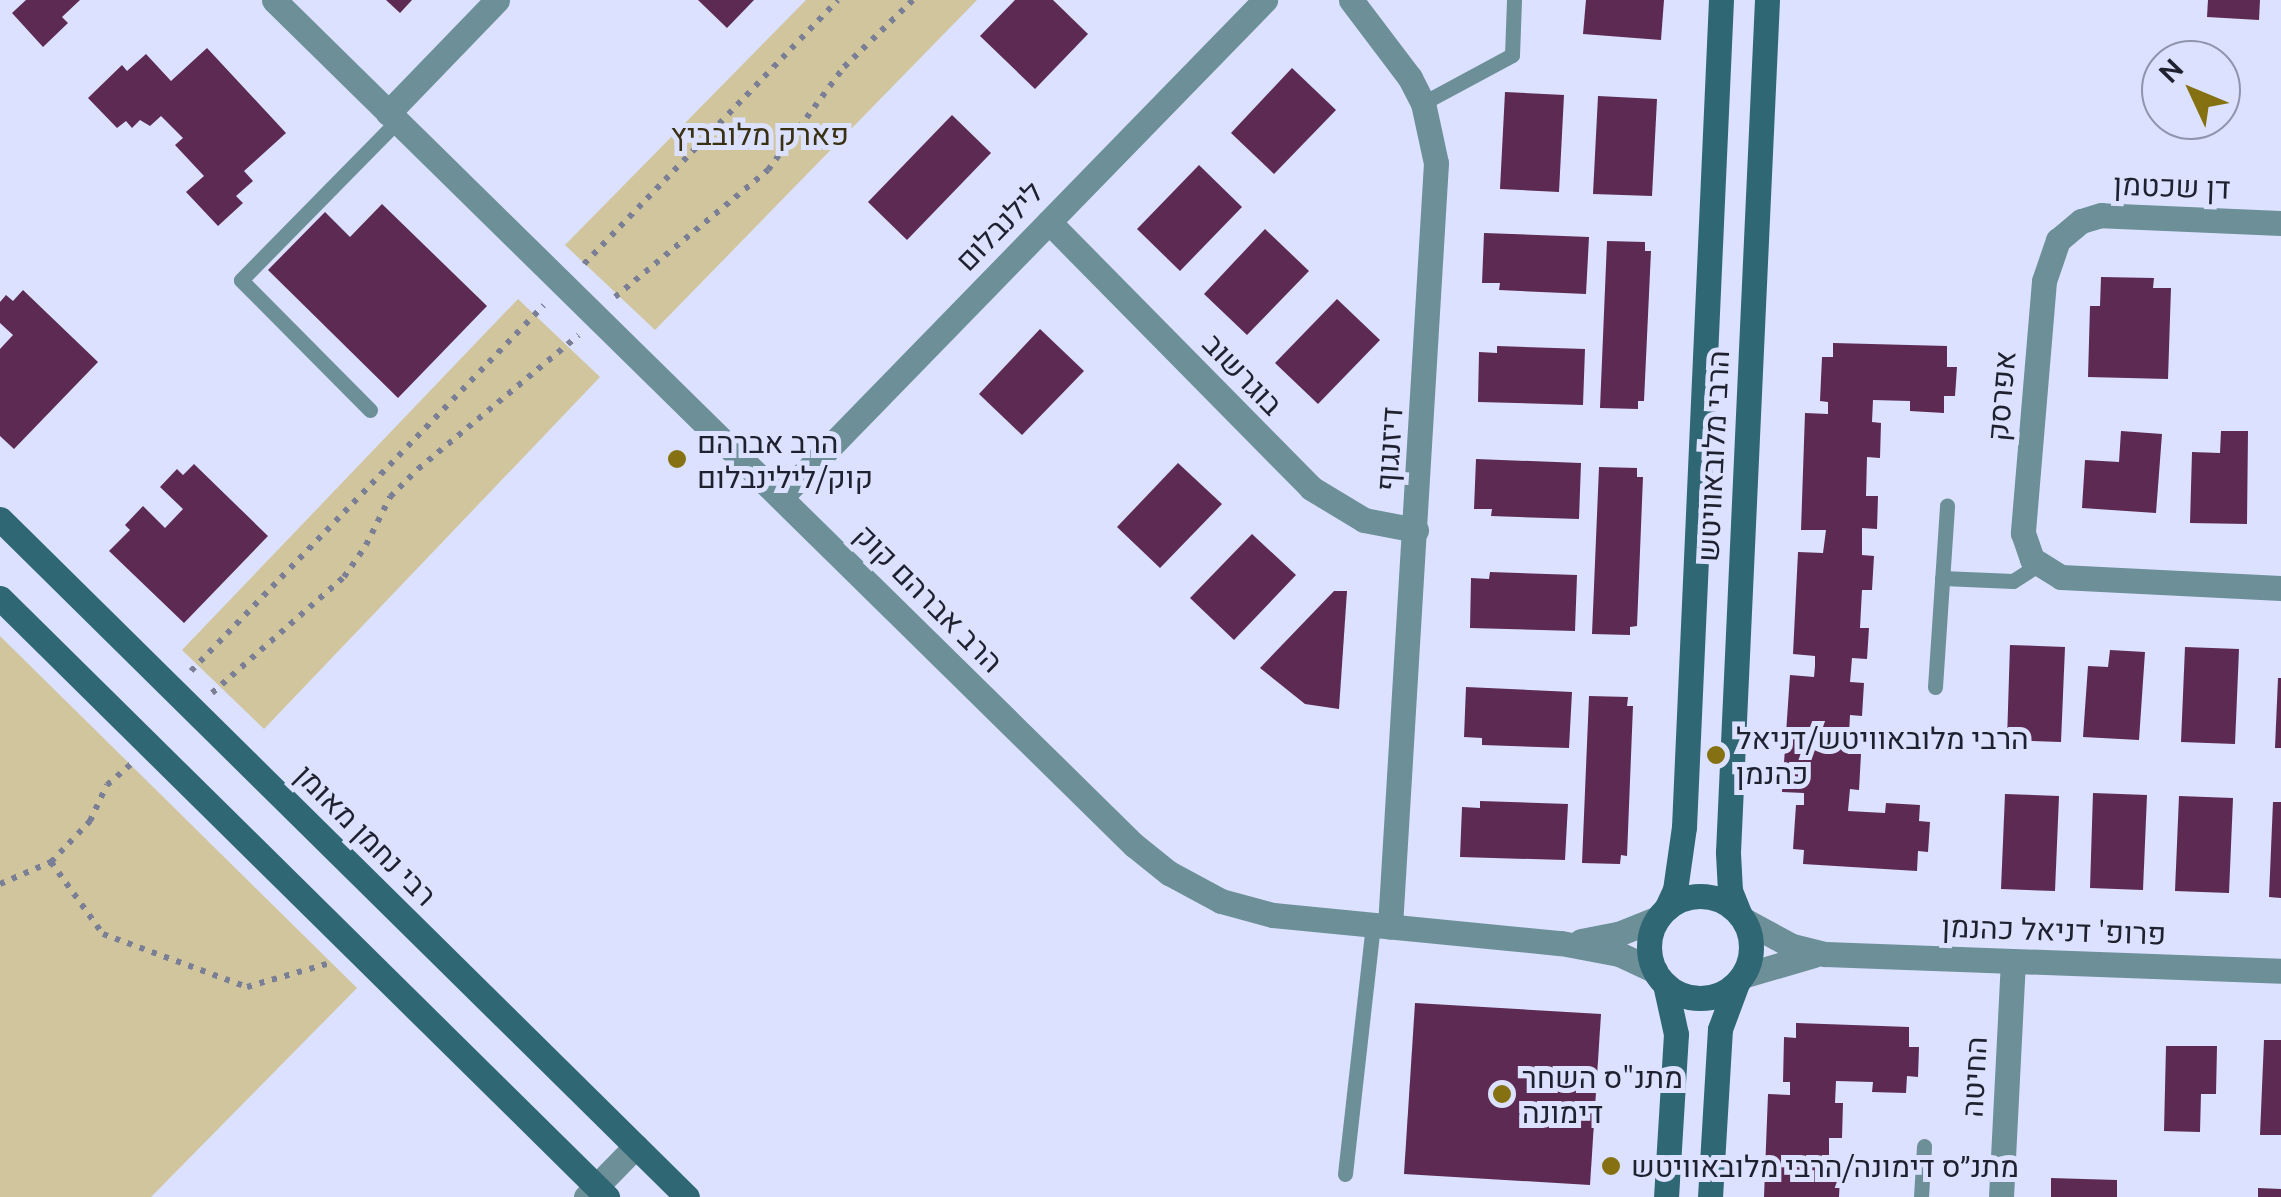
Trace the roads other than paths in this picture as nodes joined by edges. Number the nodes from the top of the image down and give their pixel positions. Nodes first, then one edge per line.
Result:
1 (274, 0) edge
2 (497, 0) edge
3 (1265, 0) edge
4 (1351, 0) edge
5 (1514, 0) edge
6 (1721, 0) edge
7 (1766, 0) edge
8 (1423, 103) junction
9 (393, 117) junction
10 (1048, 222) junction
11 (2281, 222) edge
12 (2065, 233) joint
13 (370, 410) dead end
14 (780, 497) junction
15 (1947, 505) dead end
16 (0, 518) edge
17 (1416, 530) junction
18 (2038, 565) junction
19 (1942, 578) junction
20 (2281, 588) edge
21 (0, 598) edge
22 (1935, 687) dead end
23 (1662, 913) junction
24 (1741, 917) junction
25 (1381, 926) junction
26 (1561, 942) junction
27 (1825, 954) junction
28 (2013, 961) junction
29 (2281, 971) edge
30 (1660, 978) junction
31 (1740, 979) junction
32 (636, 1146) junction
33 (1924, 1146) dead end
34 (1345, 1174) dead end
35 (596, 1194) edge
36 (687, 1197) edge
37 (1666, 1197) edge
38 (1710, 1197) edge
39 (1921, 1197) edge
40 (2001, 1197) edge

1 - 9 street, הרב אברהם קוק
2 - 9 street
3 - 10 street, לילנבלום
4 - 8 street, דיזנגוף
5 - 8 lane
6 - 23 main road, הרבי מלובאוויטש
7 - 24 main road, הרבי מלובאוויטש
8 - 17 street, דיזנגוף
9 - 13 lane
9 - 14 street, הרב אברהם קוק
10 - 14 street, לילנבלום
10 - 17 street, בוגרשוב
11 - 12 street, דן שכטמן
12 - 18 street, אפרסק
14 - 25 street, הרב אברהם קוק
15 - 19 lane
16 - 32 main road, רבי נחמן מאומן
17 - 25 street, דיזנגוף
18 - 19 lane
18 - 20 street
19 - 22 lane
21 - 35 main road
23 - 24 main road
23 - 26 street, הרב אברהם קוק
23 - 30 main road
24 - 27 street, פרופ' דניאל כהנמן
24 - 31 main road
25 - 26 street, הרב אברהם קוק
25 - 34 lane
26 - 30 street, הרב אברהם קוק
27 - 28 street, פרופ' דניאל כהנמן
27 - 31 street, פרופ' דניאל כהנמן
28 - 29 street, פרופ' דניאל כהנמן
28 - 40 street, החיטה
30 - 31 main road
30 - 37 main road
31 - 38 main road
32 - 35 street
32 - 36 main road, רבי נחמן מאומן
33 - 39 lane

